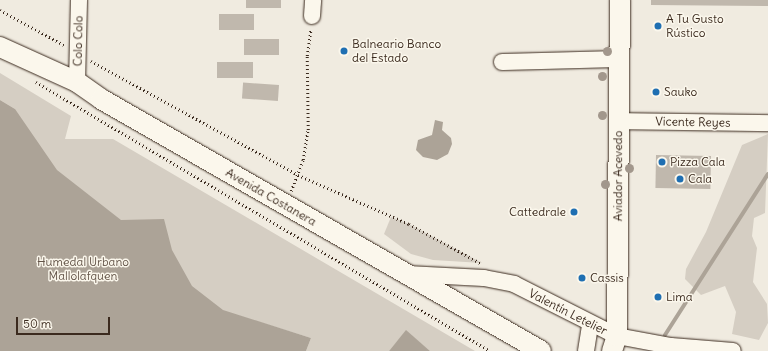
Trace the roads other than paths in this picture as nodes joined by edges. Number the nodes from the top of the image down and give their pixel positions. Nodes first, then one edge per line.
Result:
1 (79, 0) edge
2 (313, 0) edge
3 (620, 0) edge
4 (312, 16) road end
5 (0, 47) edge
6 (619, 59) junction
7 (502, 62) dead end
8 (78, 82) junction
9 (618, 121) junction
10 (768, 123) edge
11 (404, 274) junction
12 (590, 325) junction
13 (614, 343) edge
14 (541, 351) edge
15 (586, 351) edge
16 (733, 351) edge

1 - 8 street, Colo Colo
2 - 4 street
3 - 6 main road, Aviador Acevedo
5 - 8 main road, Avenida Costanera
6 - 7 street
6 - 9 main road, Aviador Acevedo
8 - 11 main road, Avenida Costanera
9 - 10 street, Vicente Reyes
9 - 13 main road, Aviador Acevedo
11 - 12 street, Valentín Letelier
11 - 14 main road, Avenida Costanera
12 - 13 street, Valentín Letelier
12 - 15 street
13 - 16 street, Valentín Letelier

